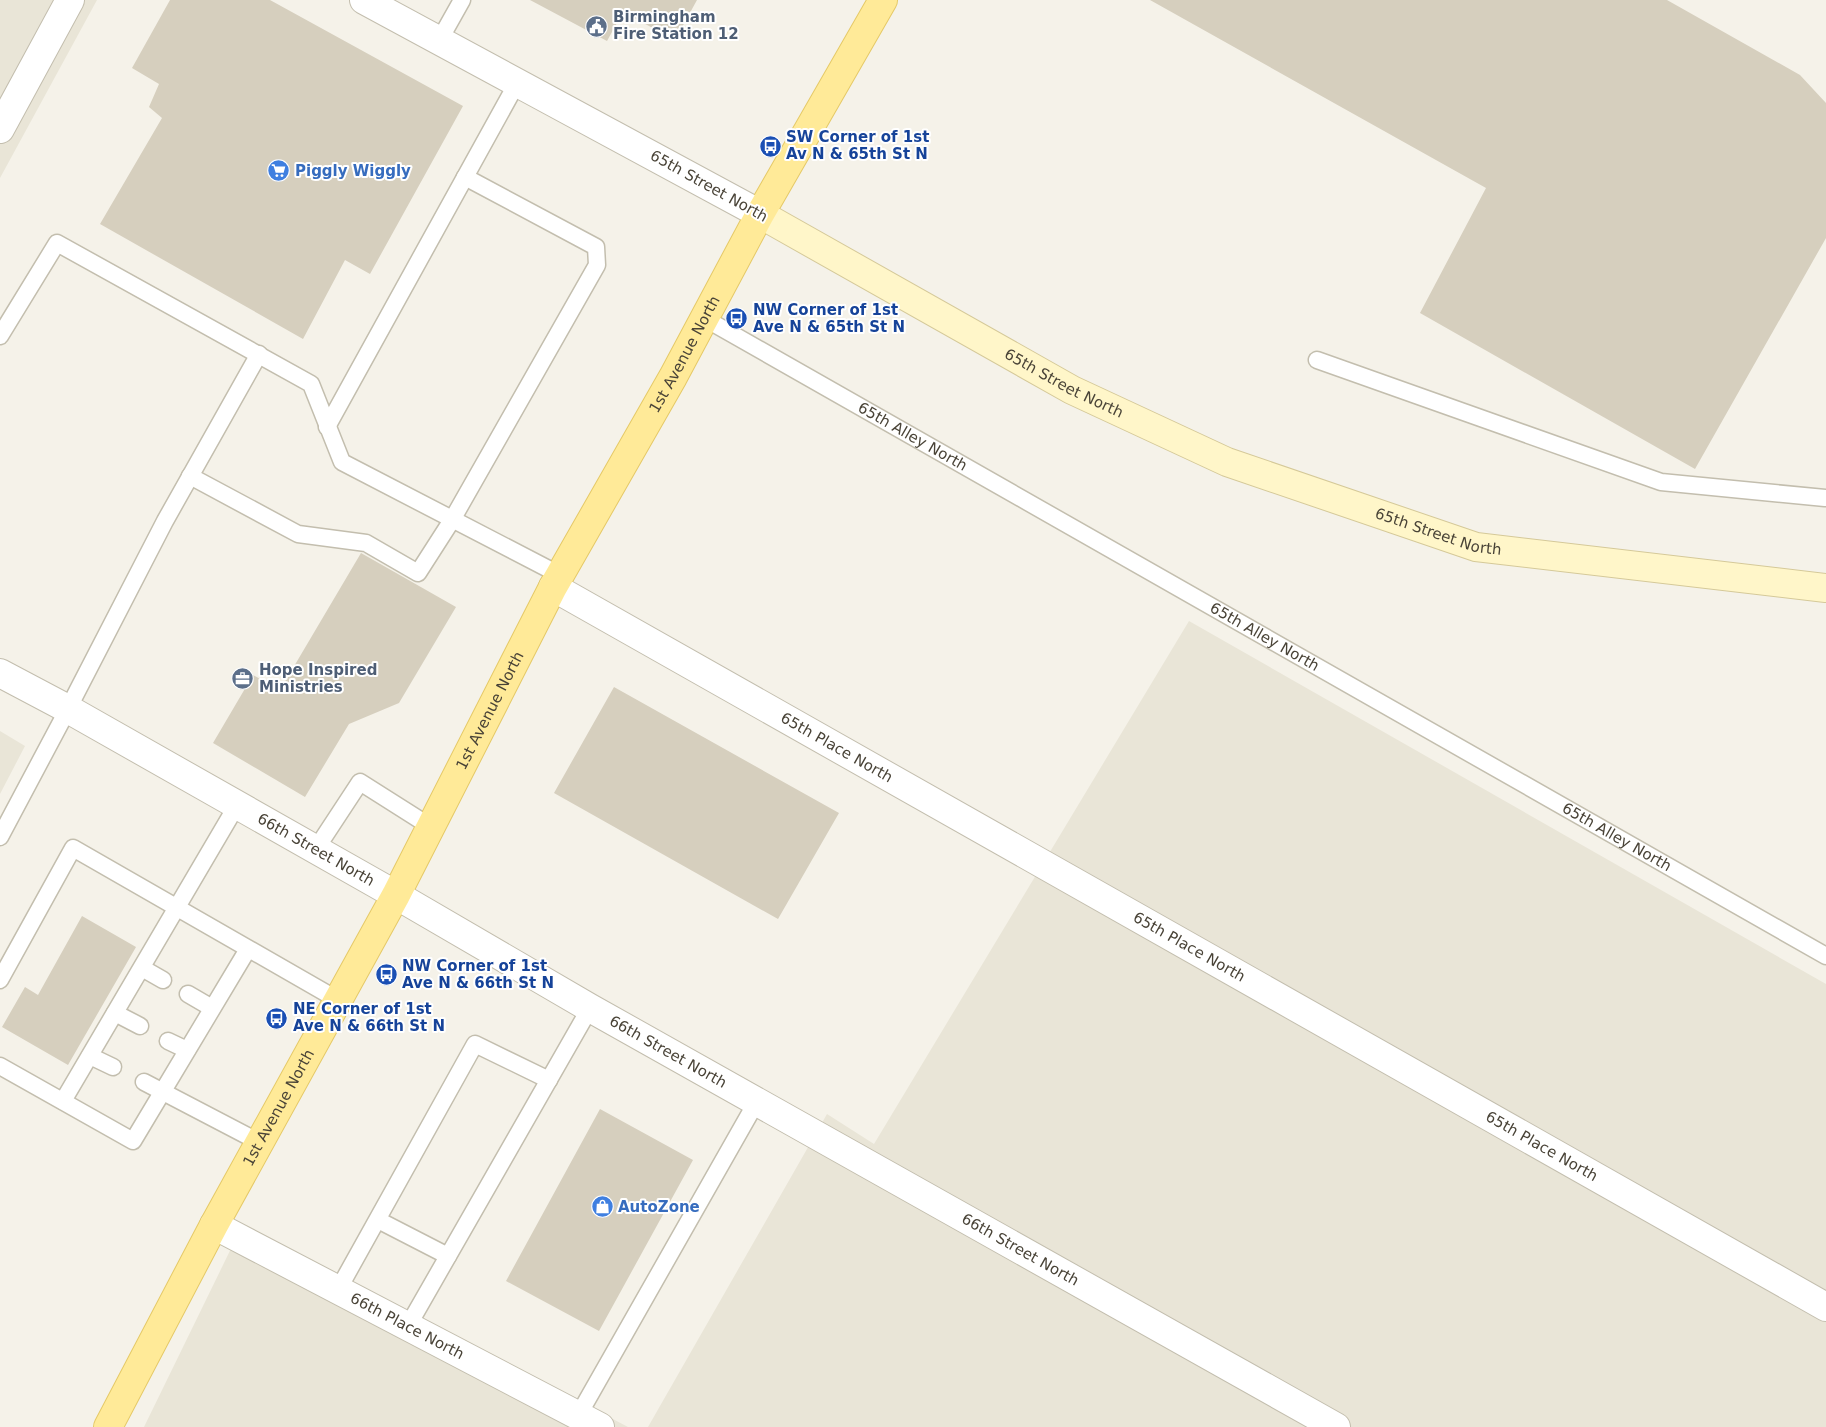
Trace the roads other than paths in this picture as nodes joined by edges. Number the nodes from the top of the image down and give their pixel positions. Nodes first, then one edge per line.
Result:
1 (70, 0) edge
2 (364, 0) edge
3 (462, 0) edge
4 (883, 0) edge
5 (439, 41) junction
6 (517, 83) junction
7 (0, 129) edge
8 (465, 177) junction
9 (760, 214) junction
10 (704, 318) junction
11 (0, 336) edge
12 (259, 354) junction
13 (1317, 360) dead end
14 (327, 427) junction
15 (190, 476) junction
16 (1826, 494) edge
17 (452, 520) junction
18 (557, 581) junction
19 (1826, 588) edge
20 (0, 673) edge
21 (68, 709) junction
22 (237, 805) junction
23 (431, 827) junction
24 (0, 836) edge
25 (316, 849) junction
26 (396, 895) junction
27 (178, 908) junction
28 (248, 949) junction
29 (1826, 956) edge
30 (142, 968) junction
31 (0, 980) edge
32 (163, 980) dead end
33 (188, 994) dead end
34 (338, 1000) junction
35 (212, 1008) junction
36 (590, 1008) junction
37 (115, 1013) junction
38 (140, 1026) dead end
39 (168, 1041) dead end
40 (187, 1050) junction
41 (90, 1056) junction
42 (0, 1066) edge
43 (113, 1067) dead end
44 (548, 1080) junction
45 (144, 1082) dead end
46 (163, 1091) junction
47 (63, 1101) junction
48 (757, 1101) junction
49 (260, 1142) junction
50 (378, 1220) junction
51 (214, 1225) junction
52 (448, 1256) junction
53 (338, 1290) junction
54 (1826, 1307) edge
55 (408, 1326) junction
56 (589, 1421) edge
57 (108, 1427) edge
58 (1336, 1427) edge

1 - 7 street
2 - 5 street, 65th Street North
3 - 5 lane
4 - 9 main road, 1st Avenue North
5 - 6 street, 65th Street North
6 - 8 lane
6 - 9 street, 65th Street North
8 - 14 lane
8 - 17 lane
9 - 10 main road, 1st Avenue North
9 - 19 street, 65th Street North
10 - 18 main road, 1st Avenue North
10 - 29 lane, 65th Alley North
11 - 12 lane
12 - 14 lane
12 - 15 lane
13 - 16 lane
14 - 17 lane
15 - 17 lane
15 - 21 lane
17 - 18 lane
18 - 23 main road, 1st Avenue North
18 - 54 street, 65th Place North
20 - 21 street, 66th Street North
21 - 22 street, 66th Street North
21 - 24 lane
22 - 25 street, 66th Street North
22 - 27 lane
23 - 25 lane
23 - 26 main road, 1st Avenue North
25 - 26 street, 66th Street North
26 - 34 main road, 1st Avenue North
26 - 36 street, 66th Street North
27 - 28 lane
27 - 30 lane
27 - 31 lane
28 - 34 lane
28 - 35 lane
30 - 32 lane
30 - 37 lane
33 - 35 lane
34 - 49 main road, 1st Avenue North
35 - 40 lane
36 - 44 lane
36 - 48 street, 66th Street North
37 - 38 lane
37 - 41 lane
39 - 40 lane
40 - 46 lane
41 - 43 lane
41 - 47 lane
42 - 47 lane
44 - 50 lane
44 - 52 lane
45 - 46 lane
46 - 47 lane
46 - 49 lane
48 - 56 lane
48 - 58 street, 66th Street North
49 - 51 main road, 1st Avenue North
50 - 52 lane
50 - 53 lane
51 - 53 street, 66th Place North
51 - 57 main road, 1st Avenue North
52 - 55 lane
53 - 55 street, 66th Place North
55 - 56 street, 66th Place North

